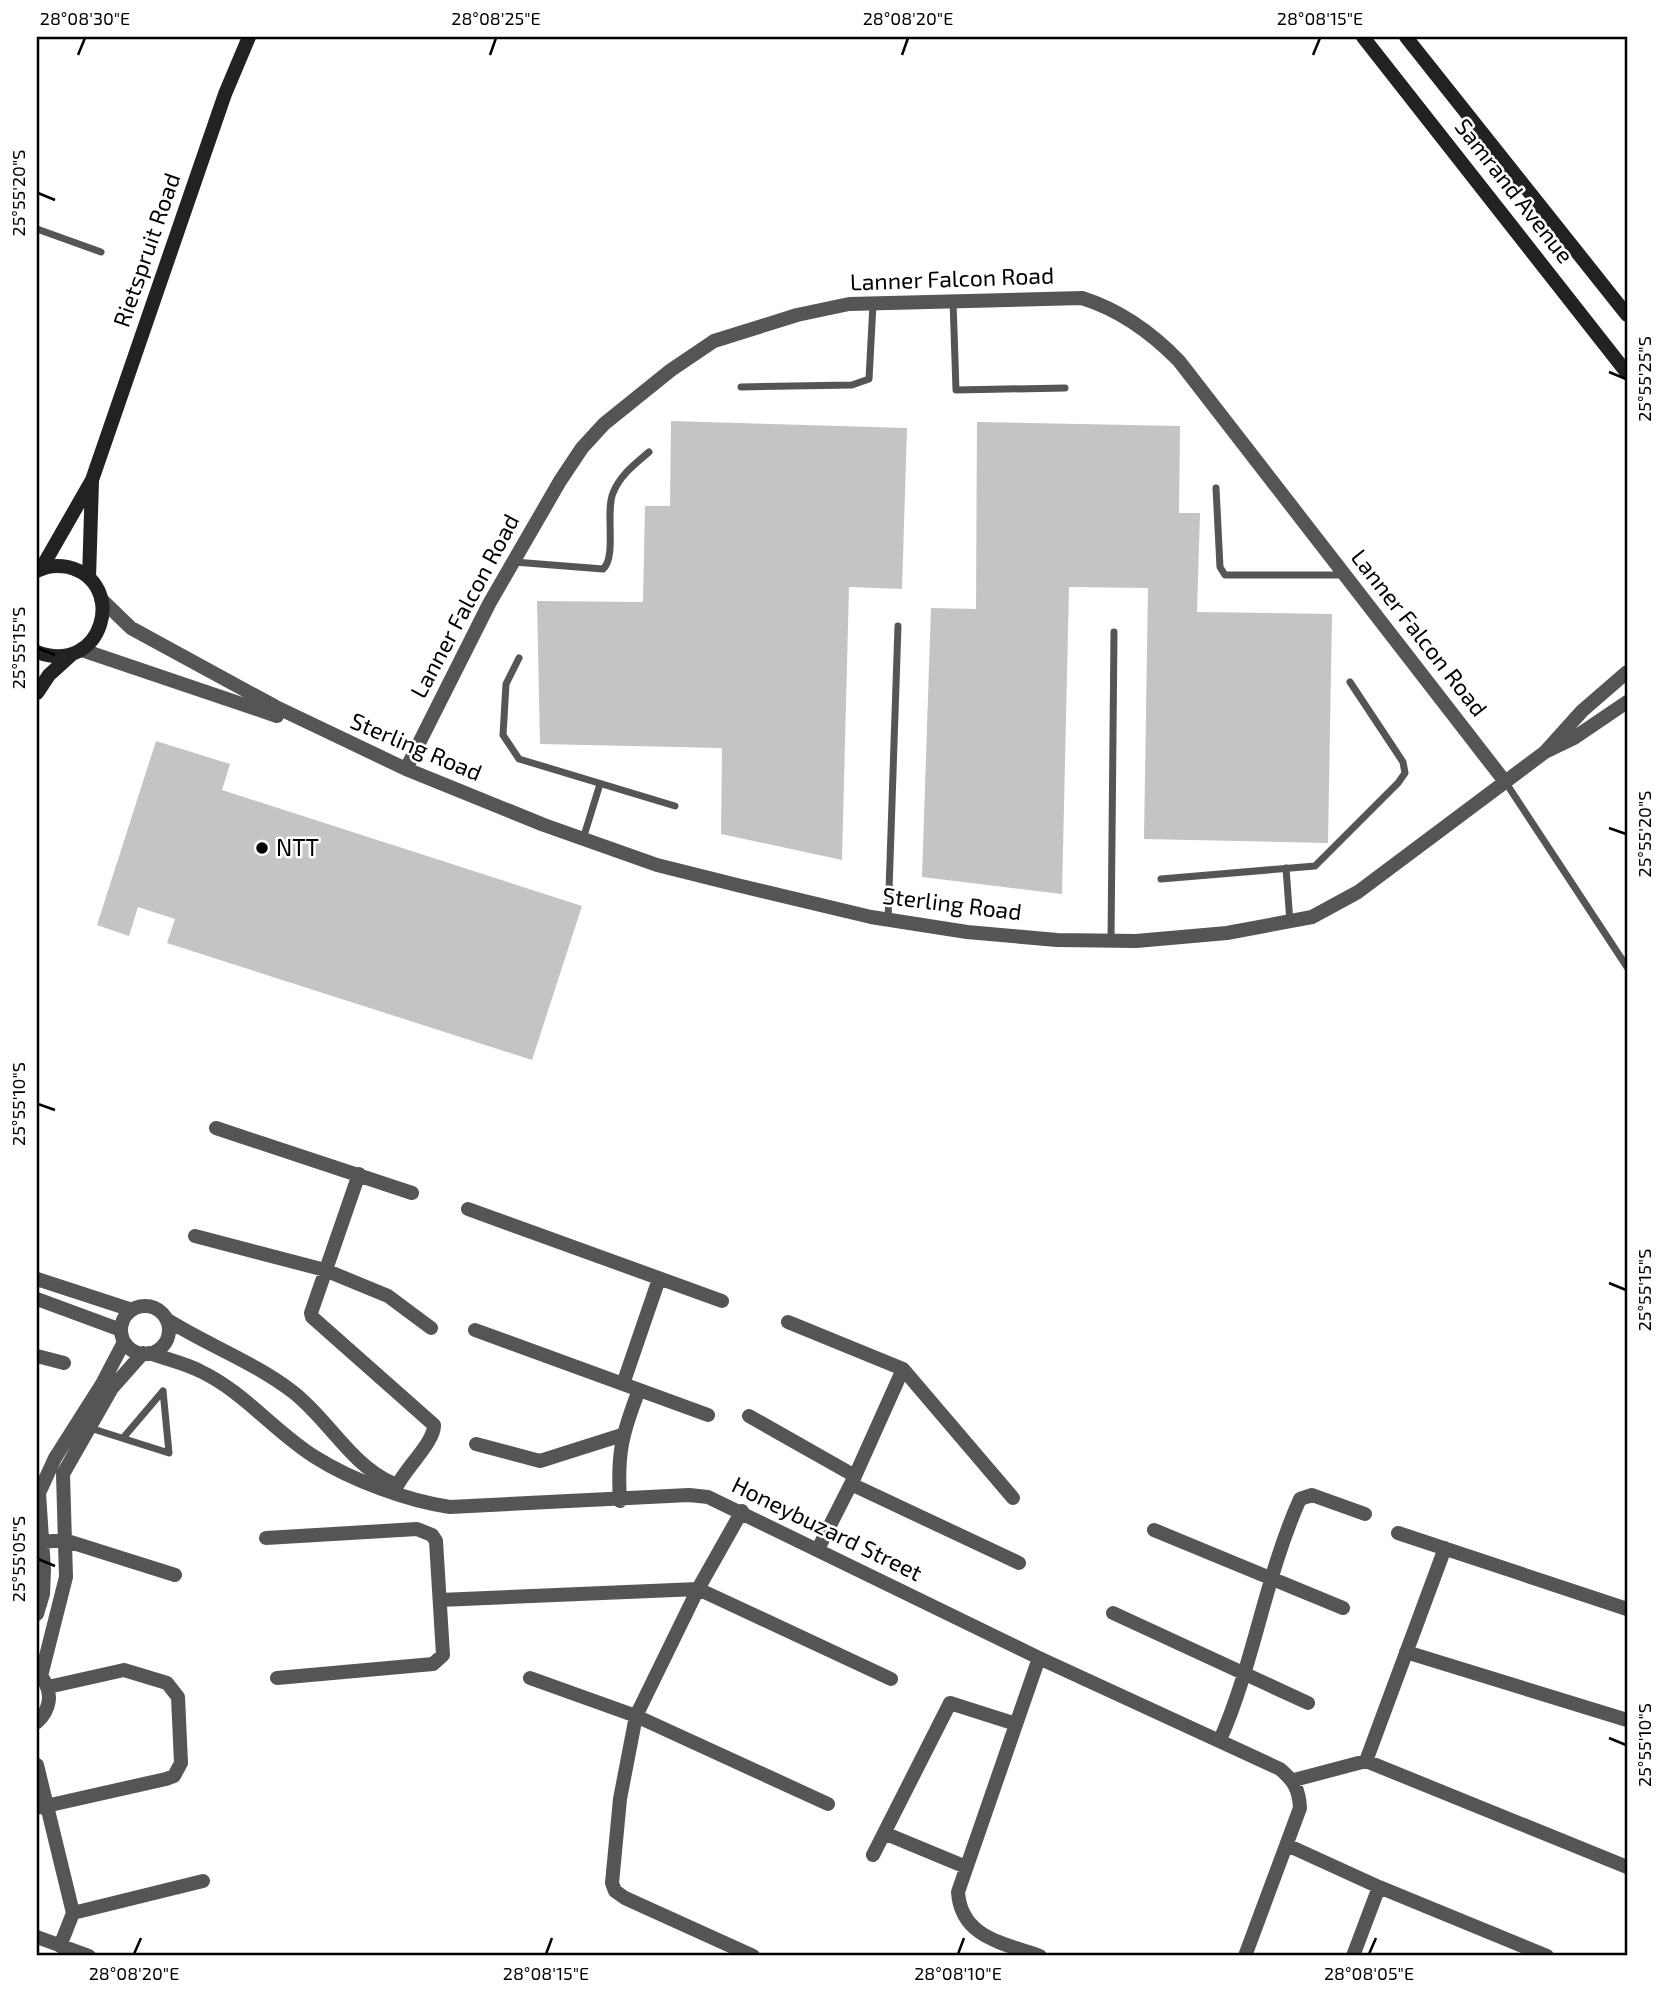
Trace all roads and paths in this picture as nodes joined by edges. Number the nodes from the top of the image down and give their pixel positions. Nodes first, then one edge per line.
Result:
1 (249, 37) edge
2 (1363, 37) edge
3 (1406, 37) edge
4 (37, 229) edge
5 (101, 252) dead end
6 (953, 301) junction
7 (873, 303) junction
8 (1627, 316) edge
9 (1627, 373) edge
10 (741, 387) dead end
11 (1065, 388) dead end
12 (649, 452) dead end
13 (92, 480) junction
14 (1216, 488) dead end
15 (513, 562) junction
16 (39, 570) edge
17 (1345, 575) junction
18 (89, 578) junction
19 (101, 599) junction
20 (898, 626) dead end
21 (1114, 632) dead end
22 (37, 652) edge
23 (76, 653) junction
24 (519, 658) dead end
25 (1627, 672) edge
26 (1350, 682) dead end
27 (37, 693) edge
28 (1627, 702) edge
29 (328, 734) junction
30 (1545, 752) junction
31 (406, 769) junction
32 (1506, 782) junction
33 (600, 784) junction
34 (674, 806) dead end
35 (583, 839) junction
36 (1286, 869) junction
37 (1161, 879) dead end
38 (888, 920) junction
39 (1290, 923) junction
40 (1111, 941) junction
41 (1627, 967) edge
42 (216, 1128) dead end
43 (359, 1174) junction
44 (412, 1194) dead end
45 (468, 1209) dead end
46 (195, 1236) dead end
47 (324, 1270) junction
48 (37, 1279) edge
49 (659, 1279) junction
50 (37, 1299) edge
51 (722, 1301) dead end
52 (131, 1310) junction
53 (166, 1319) junction
54 (788, 1322) dead end
55 (431, 1328) dead end
56 (475, 1330) dead end
57 (123, 1336) junction
58 (146, 1353) junction
59 (37, 1356) edge
60 (64, 1363) dead end
61 (903, 1369) junction
62 (623, 1384) junction
63 (639, 1390) junction
64 (708, 1415) dead end
65 (750, 1416) dead end
66 (84, 1424) junction
67 (622, 1435) junction
68 (123, 1438) junction
69 (476, 1444) dead end
70 (853, 1480) junction
71 (397, 1486) junction
72 (1013, 1498) dead end
73 (620, 1501) junction
74 (499, 1503) junction
75 (742, 1511) junction
76 (1365, 1514) dead end
77 (1154, 1530) dead end
78 (1398, 1533) dead end
79 (266, 1538) dead end
80 (64, 1540) junction
81 (41, 1542) junction
82 (1445, 1548) junction
83 (818, 1549) junction
84 (1019, 1563) dead end
85 (66, 1566) junction
86 (41, 1570) edge
87 (175, 1575) dead end
88 (1272, 1580) junction
89 (698, 1589) junction
90 (440, 1600) junction
91 (1343, 1608) dead end
92 (1627, 1609) edge
93 (1113, 1613) dead end
94 (37, 1614) edge
95 (1406, 1652) junction
96 (1039, 1658) junction
97 (1244, 1675) junction
98 (277, 1678) dead end
99 (530, 1678) dead end
100 (42, 1679) edge
101 (891, 1679) dead end
102 (1308, 1703) dead end
103 (636, 1716) junction
104 (1627, 1720) edge
105 (37, 1722) edge
106 (1016, 1724) junction
107 (1220, 1740) junction
108 (1366, 1761) junction
109 (37, 1765) edge
110 (1294, 1780) junction
111 (828, 1804) dead end
112 (42, 1806) edge
113 (884, 1833) junction
114 (1287, 1844) junction
115 (873, 1855) dead end
116 (966, 1867) junction
117 (1627, 1867) edge
118 (203, 1881) dead end
119 (1379, 1887) junction
120 (73, 1913) junction
121 (37, 1937) edge
122 (60, 1945) junction
123 (89, 1956) edge
124 (753, 1956) edge
125 (1040, 1956) edge
126 (1245, 1956) edge
127 (1353, 1956) edge
128 (1547, 1956) edge

1 - 13 street, Rietspruit Road
2 - 9 street, Samrand Avenue
3 - 8 street, Samrand Avenue
4 - 5 lane
6 - 7 street, Lanner Falcon Road
6 - 11 lane
6 - 17 street, Lanner Falcon Road
7 - 10 lane
7 - 15 street, Lanner Falcon Road
12 - 15 lane
13 - 16 street, Rietspruit Road
13 - 18 street, Rietspruit Road
14 - 17 lane
15 - 31 street, Lanner Falcon Road
16 - 18 street
17 - 32 street, Lanner Falcon Road
18 - 19 street
19 - 23 street
19 - 29 street, Sterling Road
20 - 38 lane
21 - 40 lane
22 - 23 street
23 - 27 street
23 - 29 street, Sterling Road
24 - 33 lane
25 - 30 street, Sterling Road
26 - 36 lane
28 - 30 street, Sterling Road
29 - 31 street, Sterling Road
30 - 32 street, Sterling Road
31 - 35 street, Sterling Road
32 - 39 street, Sterling Road
32 - 41 lane
33 - 34 lane
33 - 35 lane
35 - 38 street, Sterling Road
36 - 37 lane
36 - 39 lane
38 - 40 street, Sterling Road
39 - 40 street, Sterling Road
42 - 43 street
43 - 44 street
43 - 47 street
45 - 49 street
46 - 47 street
47 - 55 street
47 - 71 street
48 - 52 street
49 - 51 street
49 - 62 street
50 - 57 street
52 - 53 street
52 - 57 street
53 - 58 street
53 - 71 street, Honeybuzard Street
54 - 61 street
56 - 62 street
57 - 58 street
57 - 66 street
58 - 66 street
58 - 74 street, Honeybuzard Street
59 - 60 street
61 - 70 street
61 - 72 street
62 - 63 street
63 - 64 street
63 - 67 street
65 - 70 street
66 - 68 lane
66 - 80 street
66 - 81 street
67 - 69 street
67 - 73 street
68 - 68 lane
70 - 83 street
70 - 84 street
71 - 74 street, Honeybuzard Street
73 - 74 street, Honeybuzard Street
73 - 75 street, Honeybuzard Street
75 - 83 street, Honeybuzard Street
75 - 89 street
76 - 88 street
77 - 88 street
78 - 82 street
79 - 90 street
80 - 81 street
80 - 85 street
80 - 87 street
81 - 86 street
82 - 92 street
82 - 95 street
83 - 96 street, Honeybuzard Street
85 - 86 street
85 - 100 street
86 - 94 street
88 - 91 street
88 - 97 street
89 - 90 street
89 - 101 street
89 - 103 street
90 - 98 street
93 - 97 street
95 - 104 street
95 - 108 street
96 - 106 street
96 - 107 street, Honeybuzard Street
97 - 102 street
97 - 107 street
99 - 103 street
100 - 105 street
100 - 112 street
103 - 111 street
103 - 124 street
106 - 113 street
106 - 116 street
107 - 110 street, Honeybuzard Street
108 - 110 street
108 - 117 street
109 - 112 street
110 - 114 street
112 - 120 street
113 - 115 street
113 - 116 street
114 - 119 street
114 - 126 street
116 - 125 street
118 - 120 street
119 - 127 street
119 - 128 street
120 - 122 street
121 - 122 street
122 - 123 street

